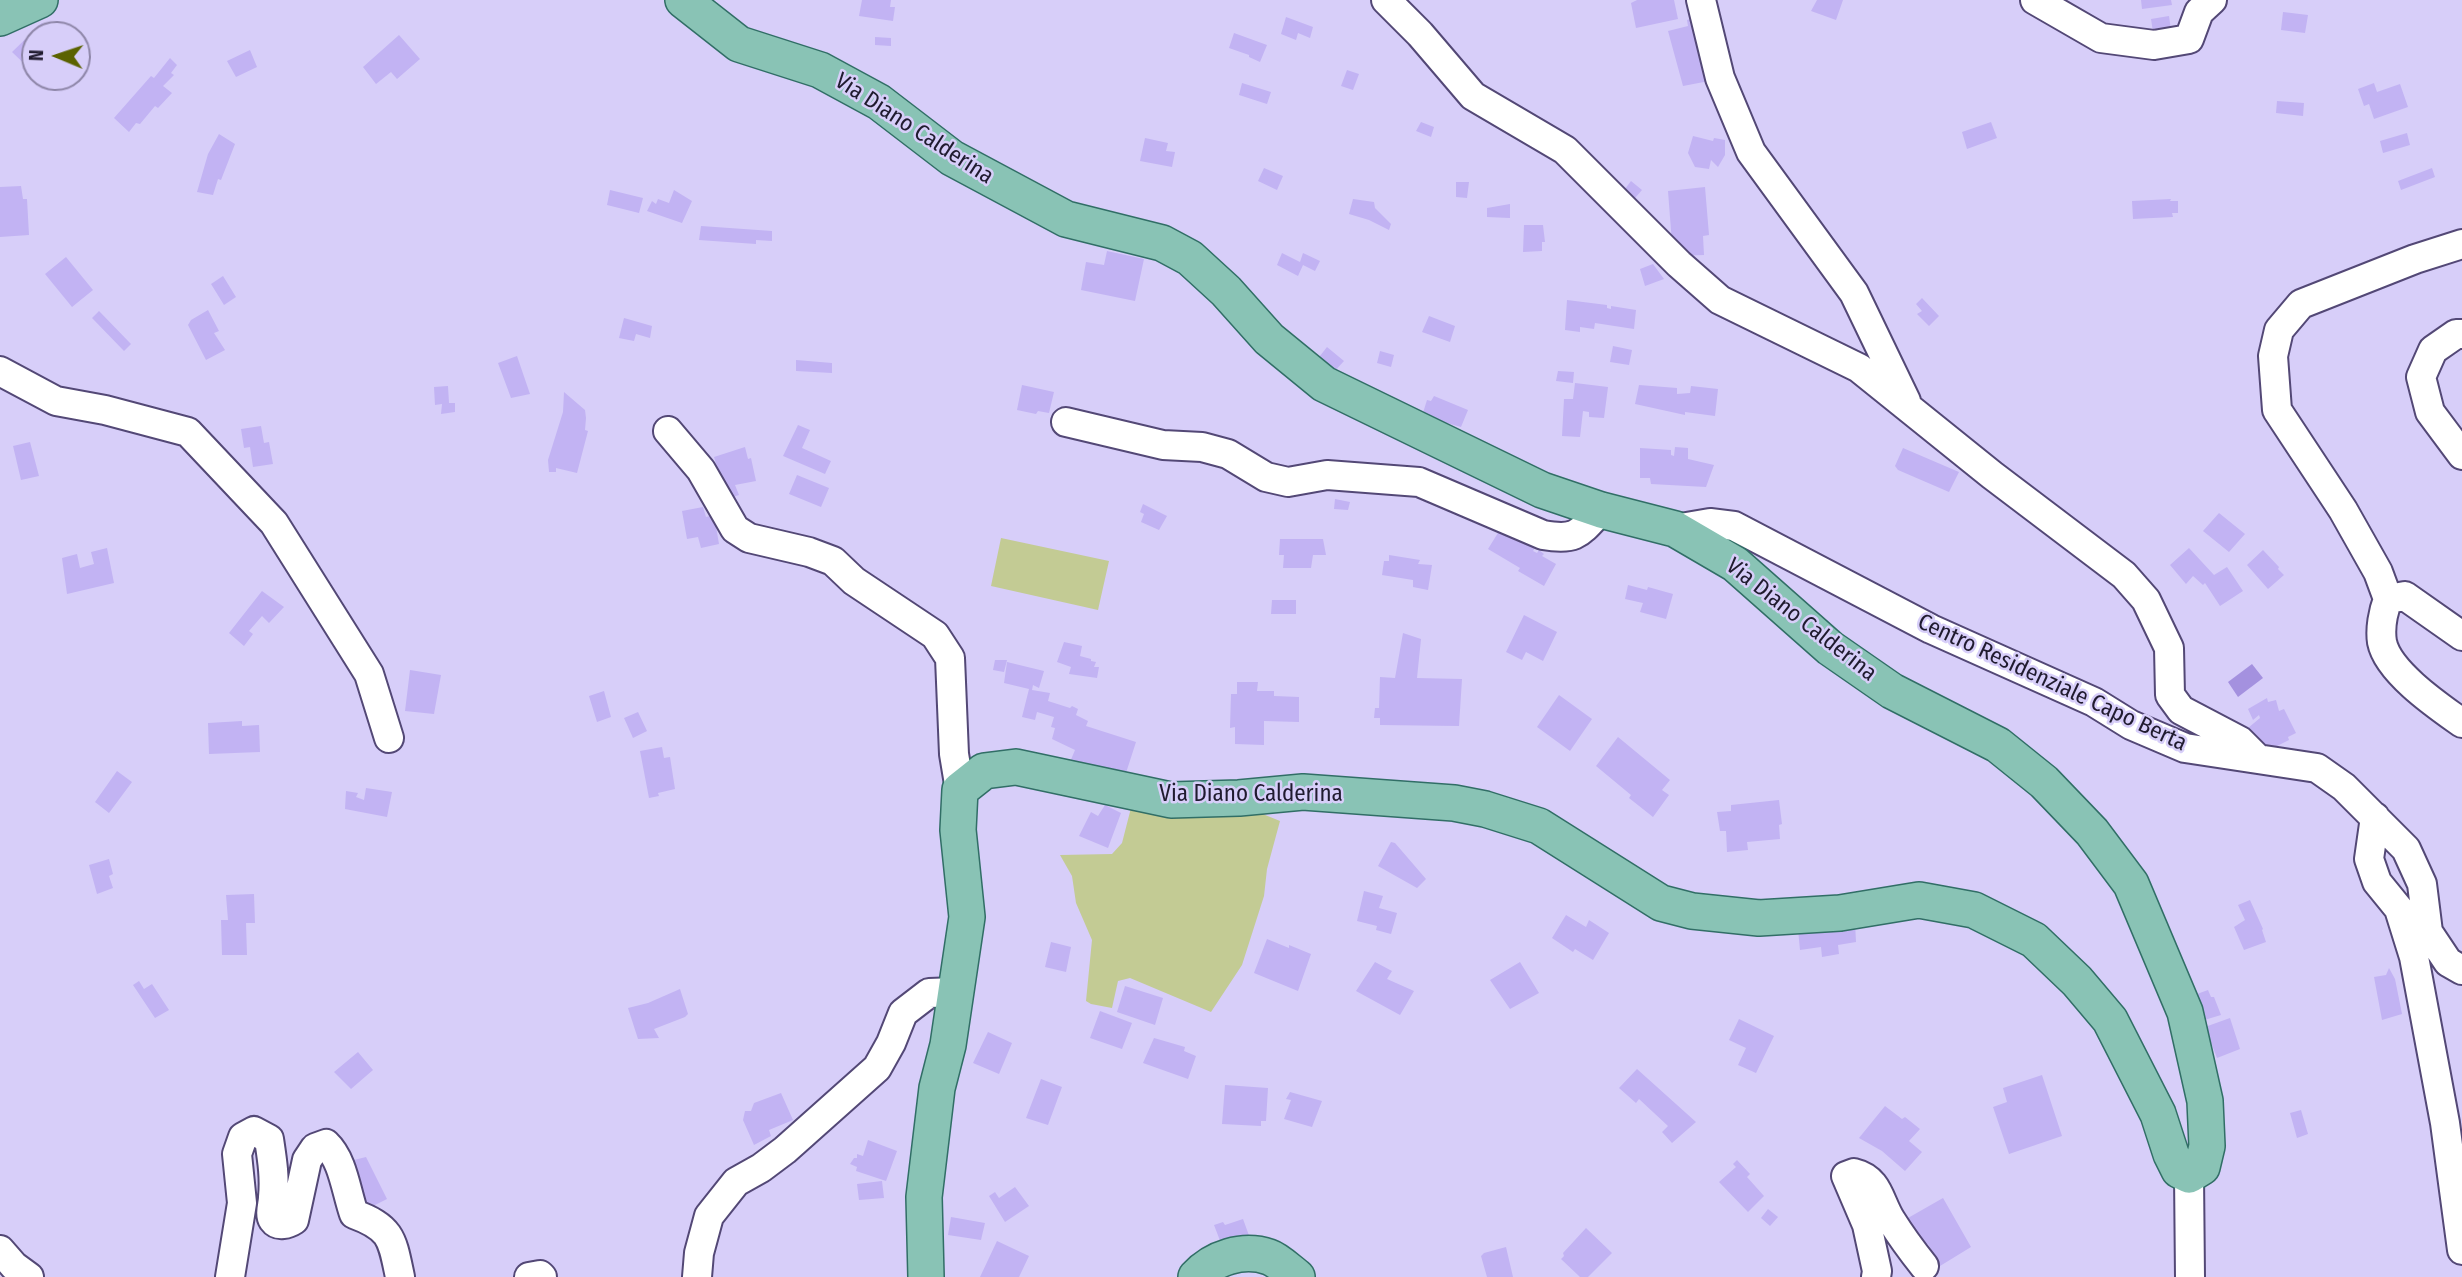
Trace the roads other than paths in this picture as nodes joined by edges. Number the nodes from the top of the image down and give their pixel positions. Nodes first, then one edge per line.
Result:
1 (40, 0) edge
2 (683, 0) edge
3 (1386, 0) edge
4 (1701, 0) edge
5 (2035, 0) edge
6 (2213, 0) edge
7 (0, 18) edge
8 (2462, 244) edge
9 (2462, 334) edge
10 (0, 371) edge
11 (1909, 406) junction
12 (1066, 422) dead end
13 (668, 431) dead end
14 (2462, 455) edge
15 (1601, 510) junction
16 (1675, 529) junction
17 (2388, 599) junction
18 (2462, 636) edge
19 (2462, 723) edge
20 (389, 738) dead end
21 (2256, 758) junction
22 (960, 790) junction
23 (2375, 817) junction
24 (2462, 970) edge
25 (956, 992) junction
26 (2189, 1175) junction
27 (0, 1250) edge
28 (2462, 1250) edge
29 (1924, 1266) dead end
30 (29, 1277) edge
31 (230, 1277) edge
32 (400, 1277) edge
33 (529, 1277) edge
34 (542, 1277) edge
35 (697, 1277) edge
36 (926, 1277) edge
37 (1196, 1277) edge
38 (1297, 1277) edge
39 (1875, 1277) edge
40 (2190, 1277) edge

1 - 7 main road
2 - 15 main road, Via Diano Calderina
3 - 11 street
4 - 11 street
5 - 6 street
8 - 17 street
9 - 14 street
10 - 20 street
11 - 21 street
12 - 15 street
13 - 22 street
15 - 16 main road, Via Diano Calderina
16 - 21 street, Centro Residenziale Capo Berta
16 - 26 main road, Via Diano Calderina
17 - 18 street
17 - 19 street
21 - 23 street, Centro Residenziale Capo Berta
22 - 25 main road
22 - 26 main road, Via Diano Calderina
23 - 24 street, Centro Residenziale Capo Berta
23 - 28 street
25 - 35 street
25 - 36 main road
26 - 40 street
27 - 30 street
29 - 39 street
31 - 32 street
33 - 34 street
37 - 38 main road

